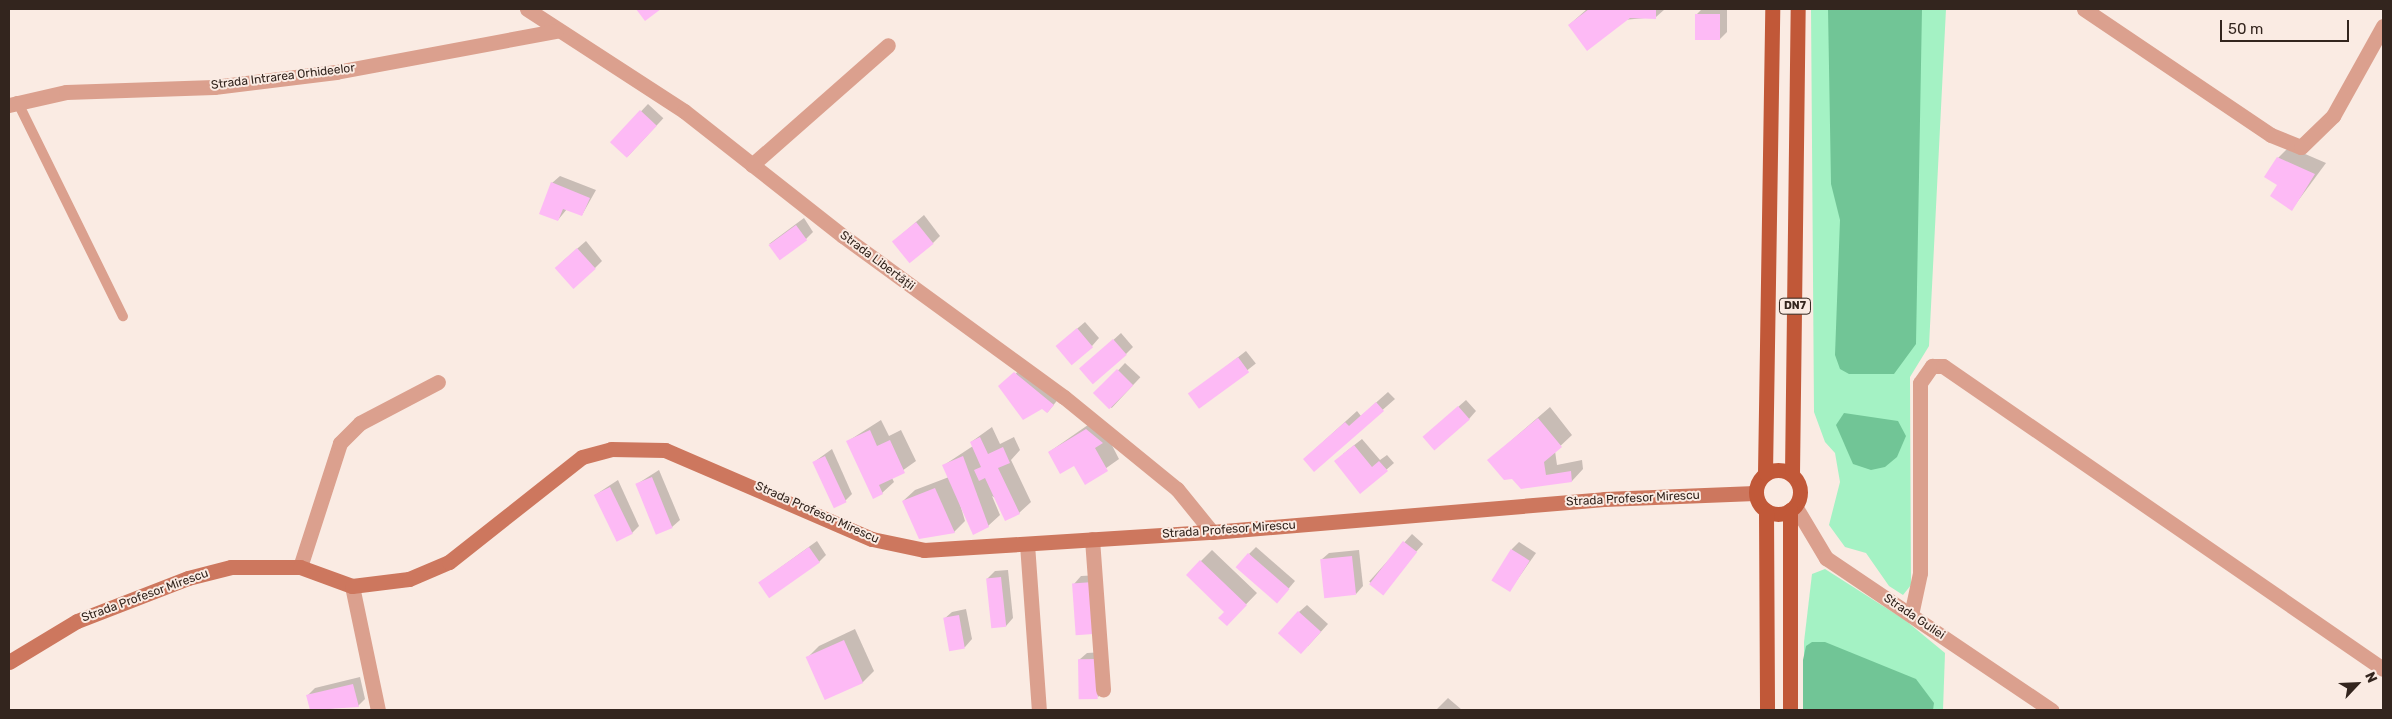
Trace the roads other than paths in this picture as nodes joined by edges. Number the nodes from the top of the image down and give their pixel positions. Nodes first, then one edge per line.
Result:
1 (526, 9) edge
2 (1772, 9) edge
3 (1798, 9) edge
4 (2084, 9) edge
5 (2383, 26) edge
6 (556, 31) junction
7 (888, 45) dead end
8 (13, 103) edge
9 (752, 165) junction
10 (122, 316) dead end
11 (438, 382) dead end
12 (1765, 473) junction
13 (1792, 474) junction
14 (1755, 493) junction
15 (1793, 508) junction
16 (1766, 511) junction
17 (1212, 532) junction
18 (1092, 539) junction
19 (1027, 544) junction
20 (300, 567) junction
21 (352, 586) junction
22 (1911, 615) junction
23 (9, 662) edge
24 (2383, 669) edge
25 (1103, 690) dead end
26 (378, 710) edge
27 (1039, 710) edge
28 (1766, 710) edge
29 (1790, 710) edge
30 (2051, 710) edge

1 - 6 street, Strada Libertății
2 - 12 main road, DN7
3 - 13 main road, DN7
4 - 5 street
6 - 8 street, Strada Intrarea Orhideelor
6 - 9 street, Strada Libertății
7 - 9 street
8 - 10 lane
9 - 17 street, Strada Libertății
11 - 20 street
12 - 13 main road
12 - 14 main road, DN7
13 - 15 main road, DN7
14 - 16 main road
14 - 17 street, Strada Profesor Mirescu
15 - 16 main road
15 - 22 street, Strada Guliei
15 - 29 main road, DN7
16 - 28 main road
17 - 18 street, Strada Profesor Mirescu
18 - 19 street, Strada Profesor Mirescu
18 - 25 street
19 - 21 street, Strada Profesor Mirescu
19 - 27 street
20 - 21 street, Strada Profesor Mirescu
20 - 23 street, Strada Profesor Mirescu
21 - 26 street
22 - 24 street
22 - 30 street, Strada Guliei

